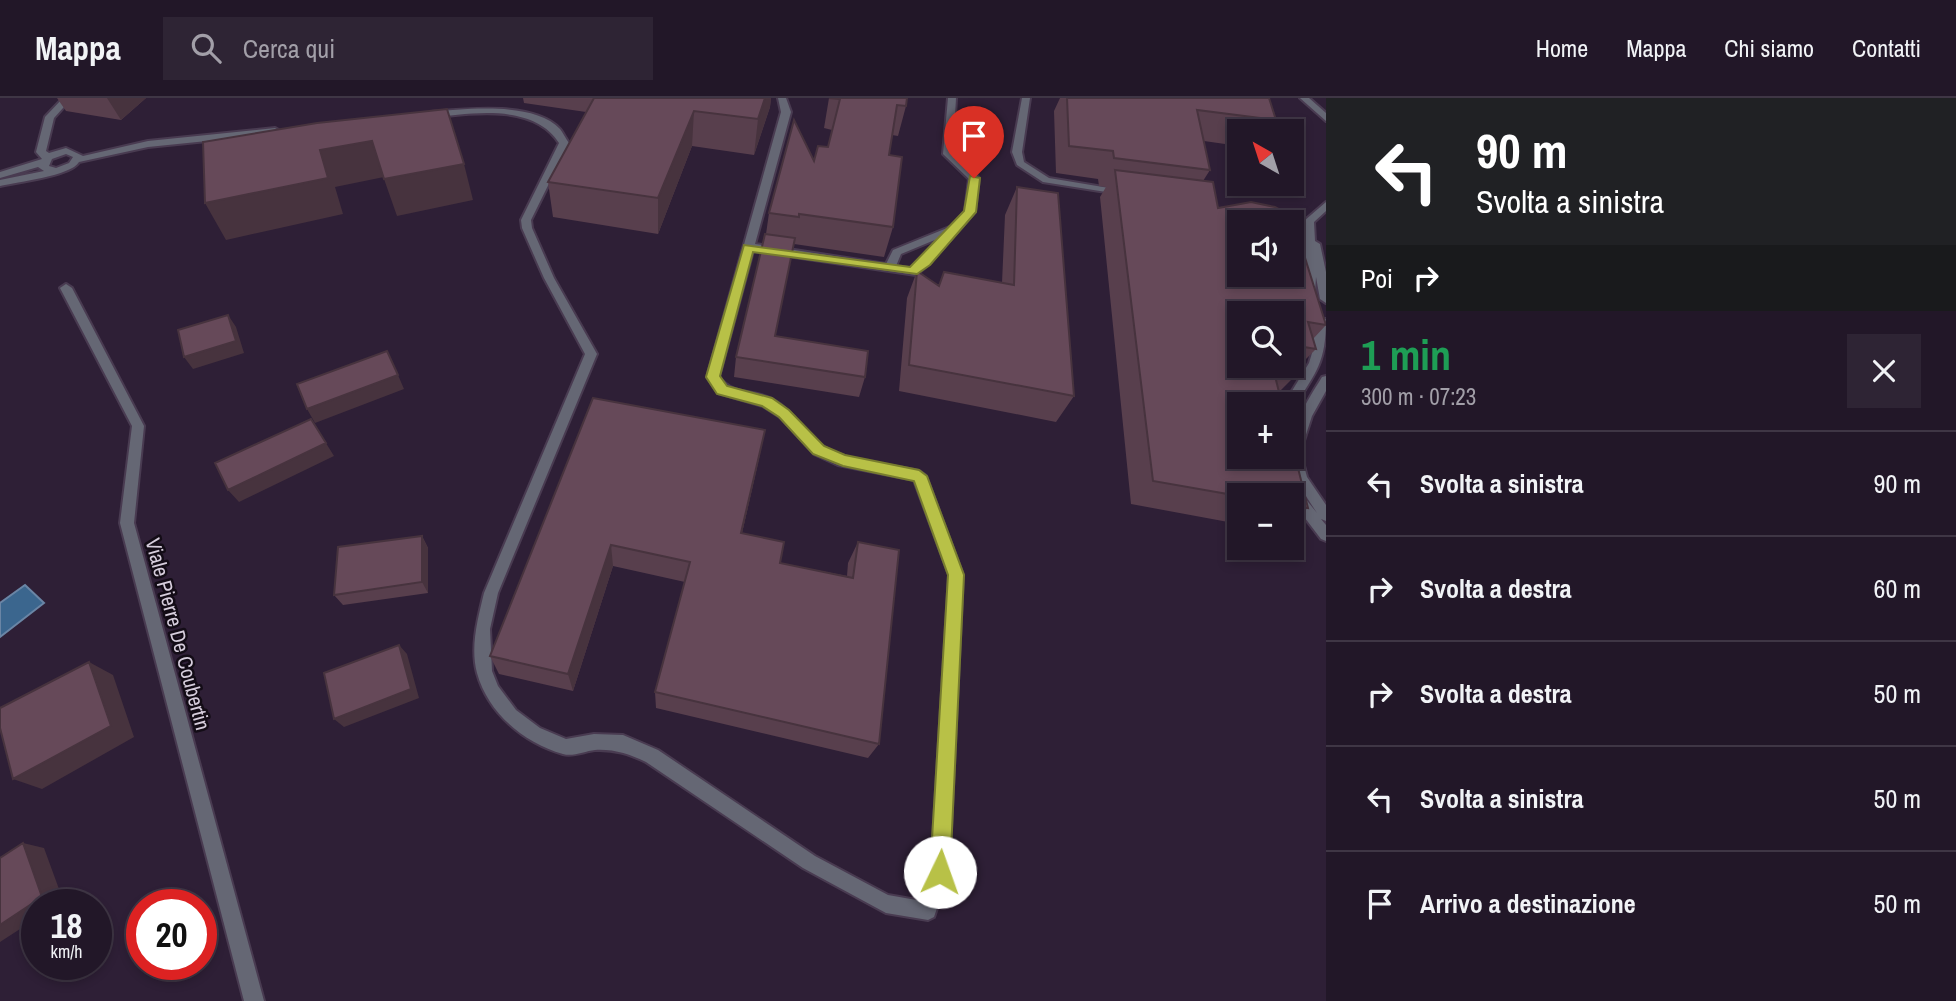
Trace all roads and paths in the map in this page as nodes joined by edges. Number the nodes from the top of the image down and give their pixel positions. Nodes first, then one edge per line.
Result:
1 (68, 98) edge
2 (493, 98) edge
3 (782, 98) edge
4 (952, 98) edge
5 (1026, 98) edge
6 (1304, 98) edge
7 (469, 111) junction
8 (423, 116) edge
9 (1326, 118) edge
10 (284, 130) edge
11 (148, 144) junction
12 (66, 151) junction
13 (46, 160) junction
14 (77, 160) junction
15 (56, 171) junction
16 (0, 175) edge
17 (0, 183) edge
18 (1132, 195) edge
19 (1323, 209) edge
20 (952, 229) junction
21 (749, 247) junction
22 (890, 268) junction
23 (1325, 283) edge
24 (66, 288) dead end
25 (1298, 290) edge
26 (1326, 299) edge
27 (1324, 329) edge
28 (1318, 353) junction
29 (1326, 380) edge
30 (1297, 392) edge
31 (1304, 511) edge
32 (1326, 515) edge
33 (1326, 535) edge
34 (254, 1001) edge

1 - 13 street
2 - 7 street
3 - 21 street
4 - 20 street
5 - 18 street
6 - 9 street
7 - 8 street
7 - 21 street
10 - 11 street
11 - 12 street
11 - 14 street
12 - 13 street
12 - 14 street
13 - 15 street
13 - 16 street
14 - 15 street
15 - 17 street
19 - 23 street
19 - 27 street
20 - 22 street
20 - 22 street
21 - 22 street
23 - 26 street
24 - 34 street, Viale Pierre De Coubertin
25 - 28 street
27 - 28 street
28 - 30 street
29 - 32 street
31 - 33 street

